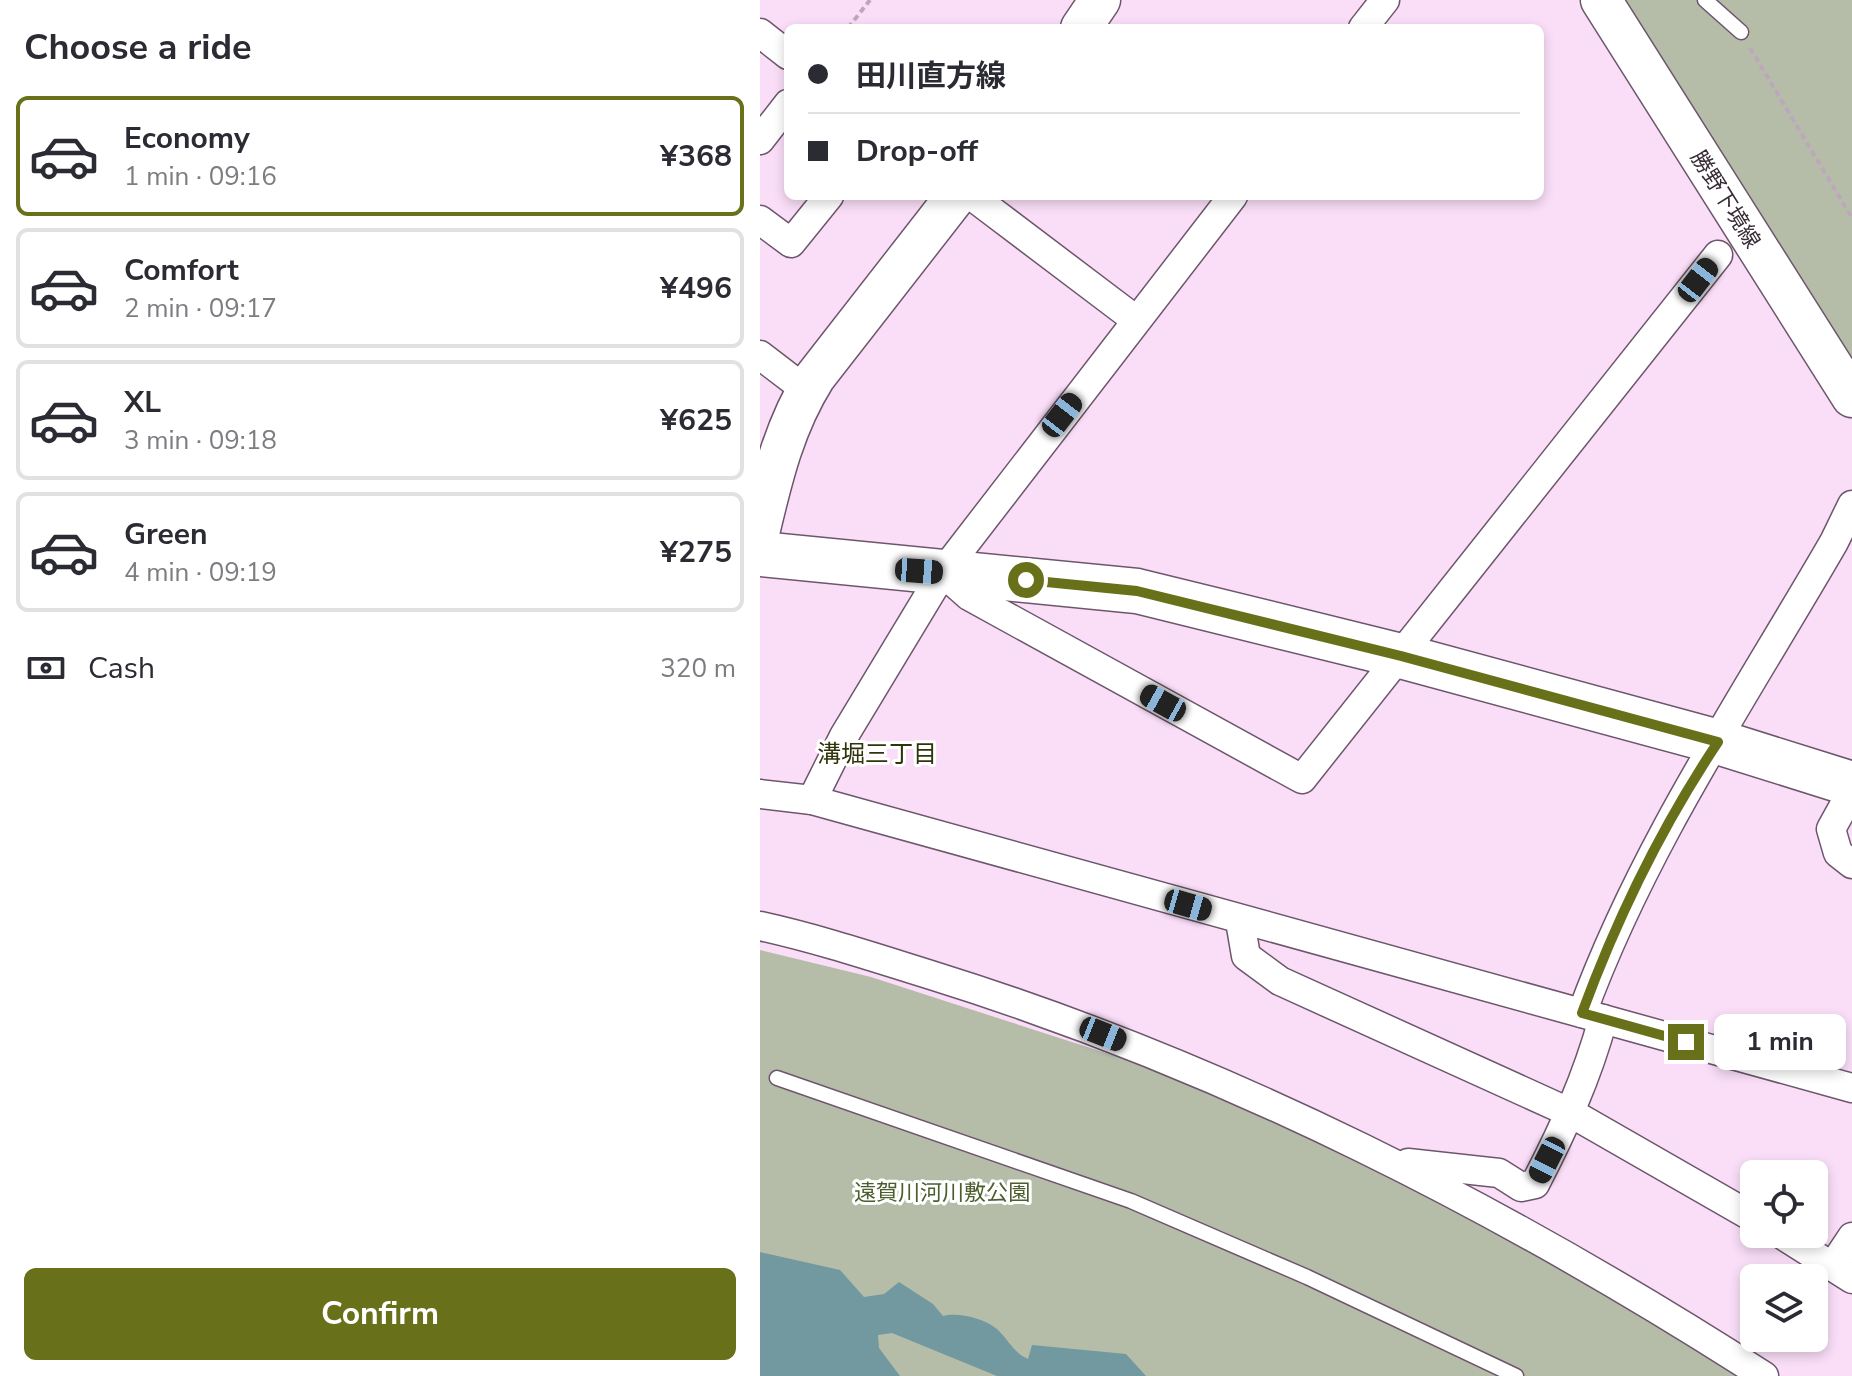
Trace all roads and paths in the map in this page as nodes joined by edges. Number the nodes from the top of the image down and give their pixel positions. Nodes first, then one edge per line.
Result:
1 (870, 0) edge
2 (1100, 0) edge
3 (1385, 0) edge
4 (1601, 0) edge
5 (1705, 0) edge
6 (851, 24) edge
7 (1084, 24) edge
8 (1366, 24) edge
9 (1741, 32) joint
10 (760, 33) edge
11 (784, 52) edge
12 (784, 109) edge
13 (760, 140) edge
14 (826, 200) edge
15 (953, 200) edge
16 (977, 200) edge
17 (1230, 200) edge
18 (1852, 218) edge
19 (760, 220) edge
20 (1718, 255) dead end
21 (1136, 320) junction
22 (760, 355) edge
23 (807, 391) junction
24 (1852, 403) edge
25 (1852, 505) edge
26 (760, 529) edge
27 (760, 554) edge
28 (943, 572) junction
29 (1401, 656) junction
30 (1718, 742) junction
31 (1852, 784) edge
32 (1852, 791) edge
33 (760, 794) edge
34 (812, 800) junction
35 (1852, 864) edge
36 (1240, 921) junction
37 (760, 926) edge
38 (1593, 1016) junction
39 (777, 1078) dead end
40 (1852, 1088) edge
41 (1571, 1113) junction
42 (1390, 1161) junction
43 (1740, 1210) edge
44 (1852, 1237) edge
45 (1804, 1248) edge
46 (1843, 1272) edge
47 (1516, 1376) edge
48 (1764, 1376) edge

1 - 6 path
2 - 7 main road
3 - 8 street
4 - 24 main road, 勝野下境線
5 - 9 lane
9 - 18 path
10 - 11 street
12 - 13 street
14 - 19 street
15 - 23 main road
16 - 21 street
17 - 21 street
20 - 29 street
21 - 28 street
22 - 23 street
23 - 26 main road
25 - 30 street
27 - 28 main road
28 - 29 main road
28 - 29 street
28 - 34 street
29 - 30 main road
30 - 31 main road
30 - 38 street
32 - 35 street
33 - 34 street
34 - 36 street
36 - 38 street
36 - 41 street
37 - 42 street
38 - 40 street
38 - 41 street
39 - 47 lane
41 - 42 street
41 - 43 street
42 - 48 street
44 - 46 street
45 - 46 street

